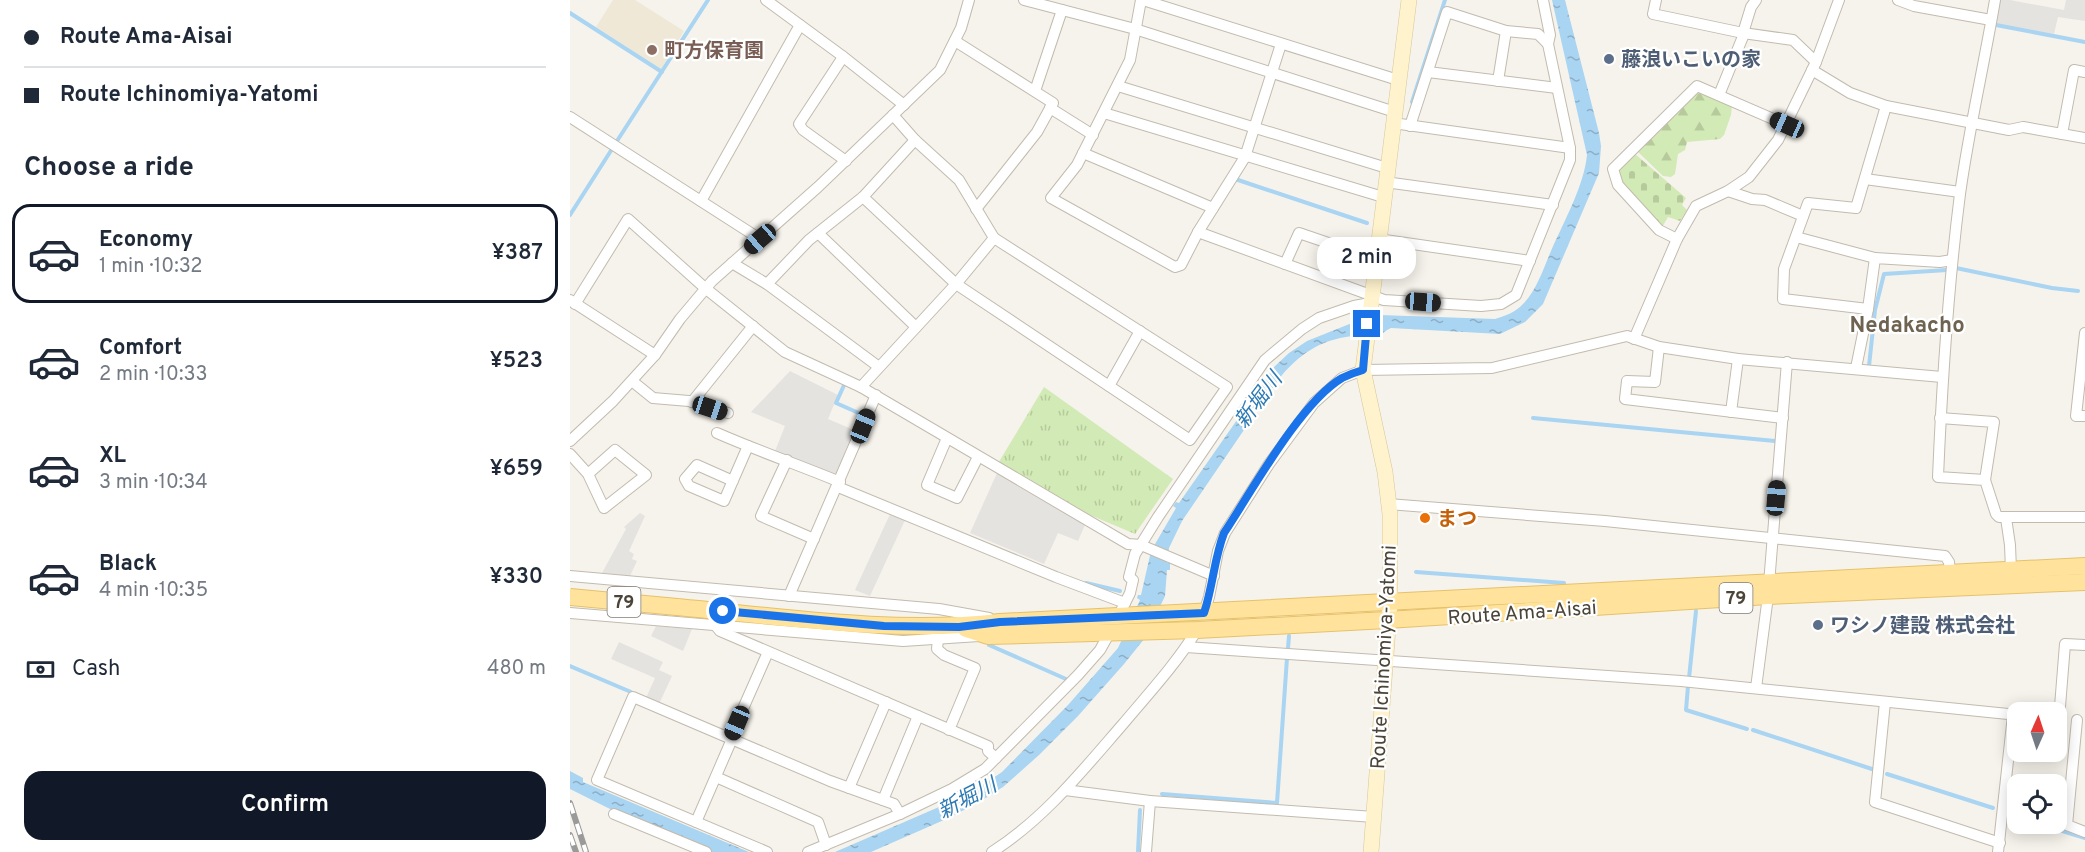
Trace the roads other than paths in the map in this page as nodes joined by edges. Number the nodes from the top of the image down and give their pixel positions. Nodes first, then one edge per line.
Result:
1 (766, 0) edge
2 (969, 0) edge
3 (1024, 0) edge
4 (1142, 0) edge
5 (1409, 0) edge
6 (1543, 0) edge
7 (1656, 0) edge
8 (1756, 0) edge
9 (1839, 0) edge
10 (1898, 0) edge
11 (1995, 0) edge
12 (1062, 10) junction
13 (1991, 20) junction
14 (800, 25) junction
15 (1135, 30) junction
16 (1506, 31) junction
17 (1744, 33) junction
18 (955, 41) junction
19 (1281, 44) junction
20 (1548, 44) junction
21 (843, 57) junction
22 (1814, 66) junction
23 (1428, 72) junction
24 (2085, 72) edge
25 (1271, 74) junction
26 (1398, 80) junction
27 (1498, 81) junction
28 (1118, 86) junction
29 (1557, 88) junction
30 (1035, 91) junction
31 (1719, 95) junction
32 (904, 105) junction
33 (1886, 106) junction
34 (1050, 108) junction
35 (1104, 113) junction
36 (893, 115) junction
37 (570, 117) edge
38 (1394, 118) junction
39 (1971, 123) junction
40 (1787, 125) junction
41 (1410, 126) junction
42 (1254, 128) junction
43 (2062, 134) junction
44 (1093, 135) junction
45 (2085, 138) edge
46 (915, 140) junction
47 (1570, 148) junction
48 (1083, 153) junction
49 (1245, 157) junction
50 (846, 161) junction
51 (1864, 179) junction
52 (1385, 182) junction
53 (1728, 191) junction
54 (1960, 192) junction
55 (863, 197) junction
56 (701, 201) junction
57 (1553, 205) junction
58 (1213, 208) junction
59 (976, 209) junction
60 (1803, 216) junction
61 (1198, 232) junction
62 (818, 233) junction
63 (1796, 237) junction
64 (994, 238) junction
65 (760, 239) junction
66 (1378, 239) junction
67 (1677, 239) junction
68 (1875, 258) junction
69 (1376, 259) junction
70 (1952, 260) junction
71 (1530, 261) junction
72 (732, 263) junction
73 (1285, 264) junction
74 (767, 284) junction
75 (956, 284) junction
76 (705, 288) junction
77 (573, 302) edge
78 (1370, 302) junction
79 (1868, 309) junction
80 (753, 326) junction
81 (916, 327) junction
82 (1140, 332) junction
83 (2085, 333) edge
84 (1634, 339) junction
85 (1659, 347) junction
86 (655, 355) junction
87 (1737, 359) junction
88 (1787, 362) junction
89 (879, 367) junction
90 (1856, 368) junction
91 (1363, 370) junction
92 (1942, 377) junction
93 (632, 381) junction
94 (1108, 386) junction
95 (861, 387) junction
96 (876, 395) junction
97 (692, 402) junction
98 (1731, 412) junction
99 (728, 413) dead end
100 (2085, 416) edge
101 (1783, 418) junction
102 (1940, 418) junction
103 (717, 433) dead end
104 (947, 438) junction
105 (570, 441) edge
106 (748, 446) junction
107 (570, 454) edge
108 (978, 456) junction
109 (787, 460) junction
110 (588, 474) junction
111 (1985, 480) junction
112 (733, 481) dead end
113 (839, 484) junction
114 (1388, 504) junction
115 (2085, 517) edge
116 (2006, 518) junction
117 (814, 539) junction
118 (1773, 539) junction
119 (1141, 545) junction
120 (2085, 566) edge
121 (2011, 570) junction
122 (1950, 573) junction
123 (570, 576) edge
124 (1214, 576) junction
125 (603, 579) junction
126 (2085, 582) edge
127 (1768, 590) junction
128 (789, 596) junction
129 (570, 597) edge
130 (1390, 602) junction
131 (570, 613) edge
132 (1204, 613) junction
133 (600, 615) junction
134 (1118, 620) junction
135 (1388, 620) junction
136 (1000, 622) junction
137 (715, 625) junction
138 (959, 627) junction
139 (774, 630) junction
140 (1197, 630) junction
141 (988, 636) junction
142 (938, 639) junction
143 (2085, 645) edge
144 (1186, 648) junction
145 (766, 651) junction
146 (1385, 660) junction
147 (1756, 688) junction
148 (886, 702) junction
149 (1885, 702) junction
150 (2060, 702) edge
151 (2007, 714) edge
152 (918, 716) junction
153 (2081, 721) edge
154 (950, 730) junction
155 (731, 739) junction
156 (996, 758) junction
157 (2009, 762) edge
158 (716, 777) junction
159 (849, 788) junction
160 (1065, 790) junction
161 (2067, 797) edge
162 (883, 800) junction
163 (1150, 801) junction
164 (2004, 804) junction
165 (2007, 805) edge
166 (614, 814) dead end
167 (900, 814) junction
168 (1374, 817) junction
169 (696, 822) junction
170 (2067, 826) edge
171 (2085, 832) edge
172 (826, 845) junction
173 (1999, 848) edge
174 (706, 852) edge
175 (767, 852) edge
176 (808, 852) edge
177 (992, 852) edge
178 (1146, 852) edge
179 (1371, 852) edge

1 - 14 street
2 - 18 street
3 - 12 street
4 - 15 street
4 - 19 street
5 - 26 main road, Route Ichinomiya-Yatomi
6 - 20 street
7 - 17 street
8 - 17 street
9 - 22 street
10 - 13 street
11 - 13 street
12 - 15 street
12 - 30 street
13 - 39 street
14 - 21 street
14 - 56 street
15 - 25 street
15 - 28 street
16 - 20 street
16 - 23 street
16 - 27 street
17 - 22 street
17 - 31 street
18 - 30 street
18 - 32 street
19 - 25 street
19 - 26 street
20 - 29 street
21 - 32 street
21 - 50 street
22 - 33 street
22 - 40 street
23 - 27 street
23 - 41 street
24 - 43 street
25 - 38 street
25 - 42 street
26 - 38 main road, Route Ichinomiya-Yatomi
27 - 29 street
28 - 35 street
28 - 42 street
29 - 47 street
30 - 34 street
31 - 40 street
31 - 67 street
32 - 36 street
33 - 39 street
33 - 51 street
34 - 44 street
34 - 59 street
35 - 44 street
35 - 49 street
36 - 46 street
36 - 50 street
37 - 56 street
38 - 41 street
38 - 52 main road, Route Ichinomiya-Yatomi
39 - 43 street
39 - 54 street
40 - 53 street
41 - 47 street
42 - 49 street
42 - 52 street
43 - 45 street
44 - 48 street
46 - 55 street
46 - 59 street
47 - 57 street
48 - 58 street
48 - 61 street
49 - 52 street
49 - 58 street
50 - 65 street
51 - 54 street
51 - 60 street
52 - 57 street
52 - 66 main road, Route Ichinomiya-Yatomi
53 - 60 street
53 - 67 street
54 - 70 street
55 - 62 street
55 - 75 street
56 - 65 street
57 - 71 street
58 - 61 street
59 - 64 street
60 - 63 street
61 - 73 street
62 - 74 street
62 - 81 street
63 - 68 street
63 - 79 street
64 - 75 street
64 - 82 street
65 - 72 street
66 - 69 main road, Route Ichinomiya-Yatomi
66 - 71 street
67 - 84 street
68 - 70 street
68 - 79 street
69 - 73 street
69 - 78 main road, Route Ichinomiya-Yatomi
70 - 92 street
71 - 78 street
72 - 74 street
72 - 76 street
73 - 78 street
74 - 89 street
75 - 81 street
75 - 94 street
76 - 77 street
76 - 80 street
76 - 86 street
77 - 86 street
78 - 91 main road, Route Ichinomiya-Yatomi
78 - 119 street
79 - 90 street
80 - 95 street
80 - 97 street
81 - 89 street
82 - 94 street
82 - 94 street
83 - 100 street
84 - 85 street
84 - 91 street
85 - 87 street
85 - 98 street
86 - 93 street
87 - 88 street
87 - 98 street
88 - 90 street
88 - 101 street
89 - 95 street
90 - 92 street
91 - 114 main road, Route Ichinomiya-Yatomi
91 - 124 street
92 - 102 street
93 - 97 street
93 - 105 street
95 - 96 street
96 - 104 street
96 - 113 street
97 - 99 street
98 - 101 street
101 - 118 street
102 - 111 street
102 - 111 street
103 - 106 street
104 - 108 street
104 - 108 street
106 - 109 street
106 - 112 street
107 - 110 street
108 - 119 street
109 - 113 street
109 - 117 street
110 - 110 street
111 - 116 street
113 - 117 street
113 - 134 street
114 - 118 street
114 - 130 main road, Route Ichinomiya-Yatomi
115 - 116 street
116 - 121 street
117 - 128 street
118 - 122 street
118 - 127 street
119 - 124 street
119 - 134 street
120 - 121 main road, Route Ama-Aisai / 79
121 - 122 main road, Route Ama-Aisai / 79
122 - 127 main road, Route Ama-Aisai / 79
123 - 125 street
124 - 132 street
125 - 128 street
125 - 133 street
126 - 127 main road, Route Ama-Aisai / 79
127 - 130 main road, Route Ama-Aisai / 79
127 - 135 main road, Route Ama-Aisai / 79
127 - 147 street
128 - 136 street
129 - 138 main road, Route Ama-Aisai / 79, bridge
130 - 132 main road, Route Ama-Aisai / 79
130 - 135 main road, Route Ichinomiya-Yatomi
131 - 133 street
132 - 134 main road, Route Ama-Aisai / 79
133 - 137 street
134 - 136 main road, Route Ama-Aisai / 79
134 - 140 main road, Route Ama-Aisai / 79
134 - 141 main road, Route Ama-Aisai / 79
134 - 156 street
135 - 140 main road, Route Ama-Aisai / 79
135 - 146 main road, Route Ichinomiya-Yatomi
136 - 138 main road, Route Ama-Aisai / 79
137 - 139 street
137 - 145 street
138 - 141 main road, Route Ama-Aisai / 79
139 - 142 street
139 - 145 street
140 - 144 street
141 - 142 street
142 - 154 street
143 - 150 street
144 - 146 street
144 - 160 street
145 - 148 street
145 - 155 street
146 - 147 street
146 - 168 main road, Route Ichinomiya-Yatomi
147 - 149 street
148 - 152 street
148 - 159 street
149 - 151 street
149 - 173 street
152 - 154 street
152 - 162 street
153 - 161 street
154 - 156 street
155 - 158 street
155 - 159 street
155 - 169 street
156 - 167 street
157 - 164 street
158 - 169 street
158 - 172 street
159 - 162 street
160 - 163 street
160 - 177 street
162 - 167 street
163 - 168 street
163 - 178 street
164 - 165 street
164 - 173 street
166 - 174 street
167 - 172 street
168 - 179 main road, Route Ichinomiya-Yatomi
169 - 175 street
170 - 171 street
172 - 176 street

